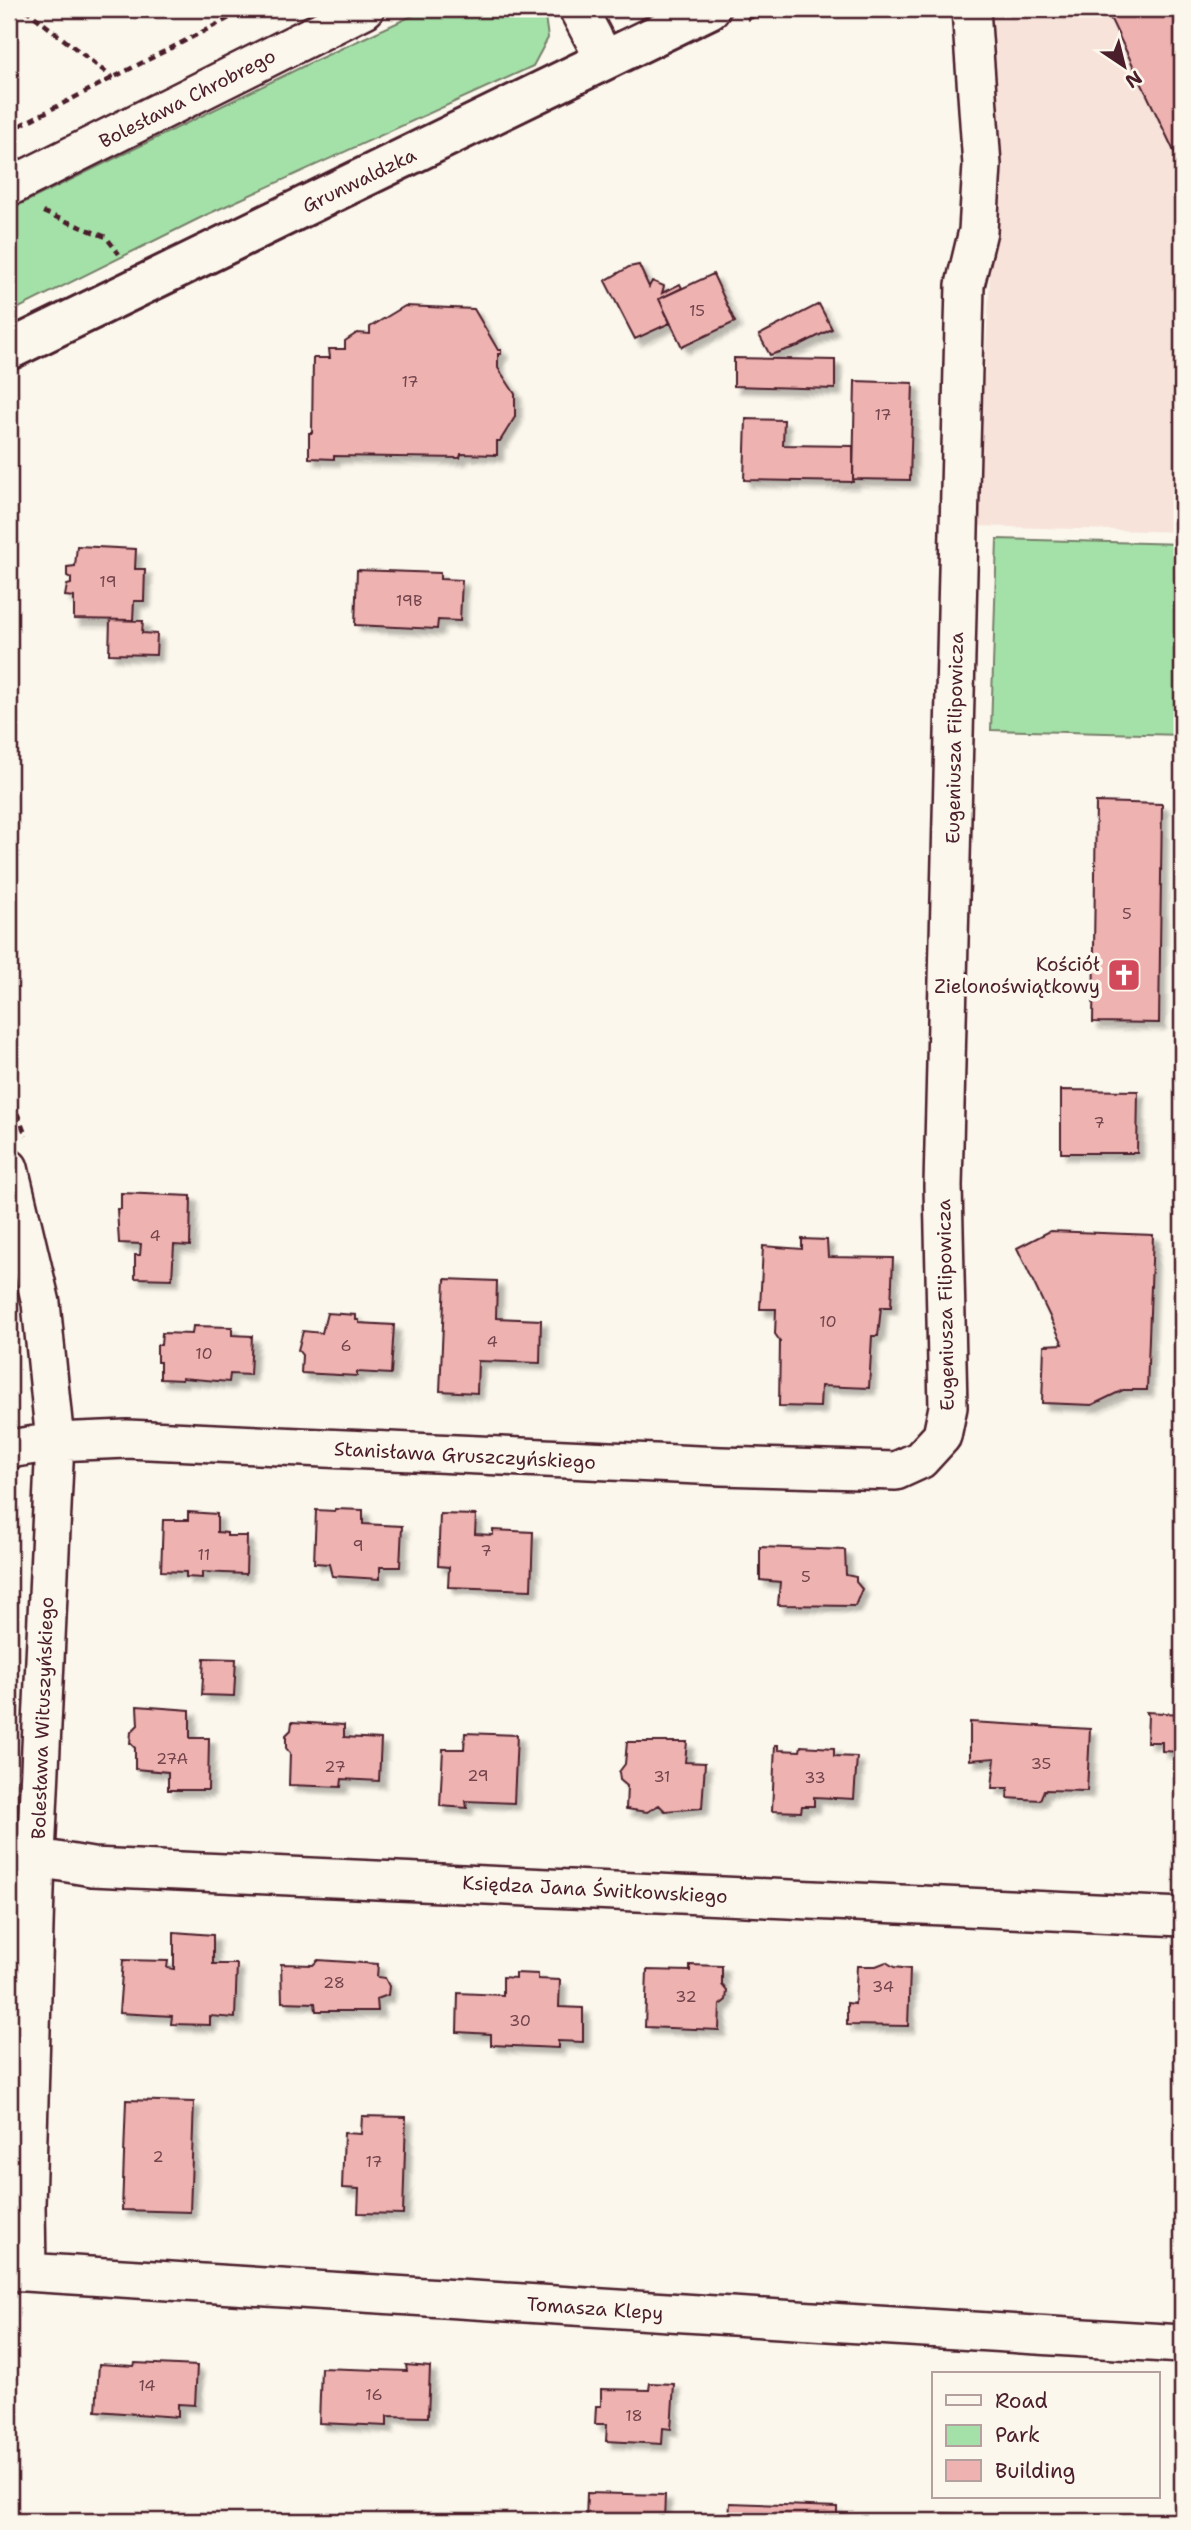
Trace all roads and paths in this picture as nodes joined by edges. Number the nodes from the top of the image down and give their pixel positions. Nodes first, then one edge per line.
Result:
1 (26, 9) edge
2 (247, 9) edge
3 (365, 9) edge
4 (578, 9) edge
5 (710, 9) edge
6 (971, 9) edge
7 (605, 60) junction
8 (113, 78) junction
9 (9, 131) edge
10 (9, 187) edge
11 (9, 350) edge
12 (9, 1091) edge
13 (19, 1156) edge
14 (55, 1443) junction
15 (9, 1449) edge
16 (920, 1460) joint
17 (23, 1855) edge
18 (1182, 1917) edge
19 (18, 2271) edge
20 (1182, 2344) edge

1 - 8 path
2 - 8 path
3 - 10 street, Bolesława Chrobrego
4 - 7 street
5 - 7 street, Grunwaldzka
6 - 16 street, Eugeniusza Filipowicza
7 - 11 street, Grunwaldzka
8 - 9 path
12 - 13 path
13 - 14 street, Bolesława Wituszyńskiego
14 - 15 street, Stanisława Gruszczyńskiego
14 - 16 street, Stanisława Gruszczyńskiego
14 - 17 street, Bolesława Wituszyńskiego
17 - 18 street, Księdza Jana Świtkowskiego
17 - 19 street, Bolesława Wituszyńskiego
19 - 20 street, Tomasza Klepy

